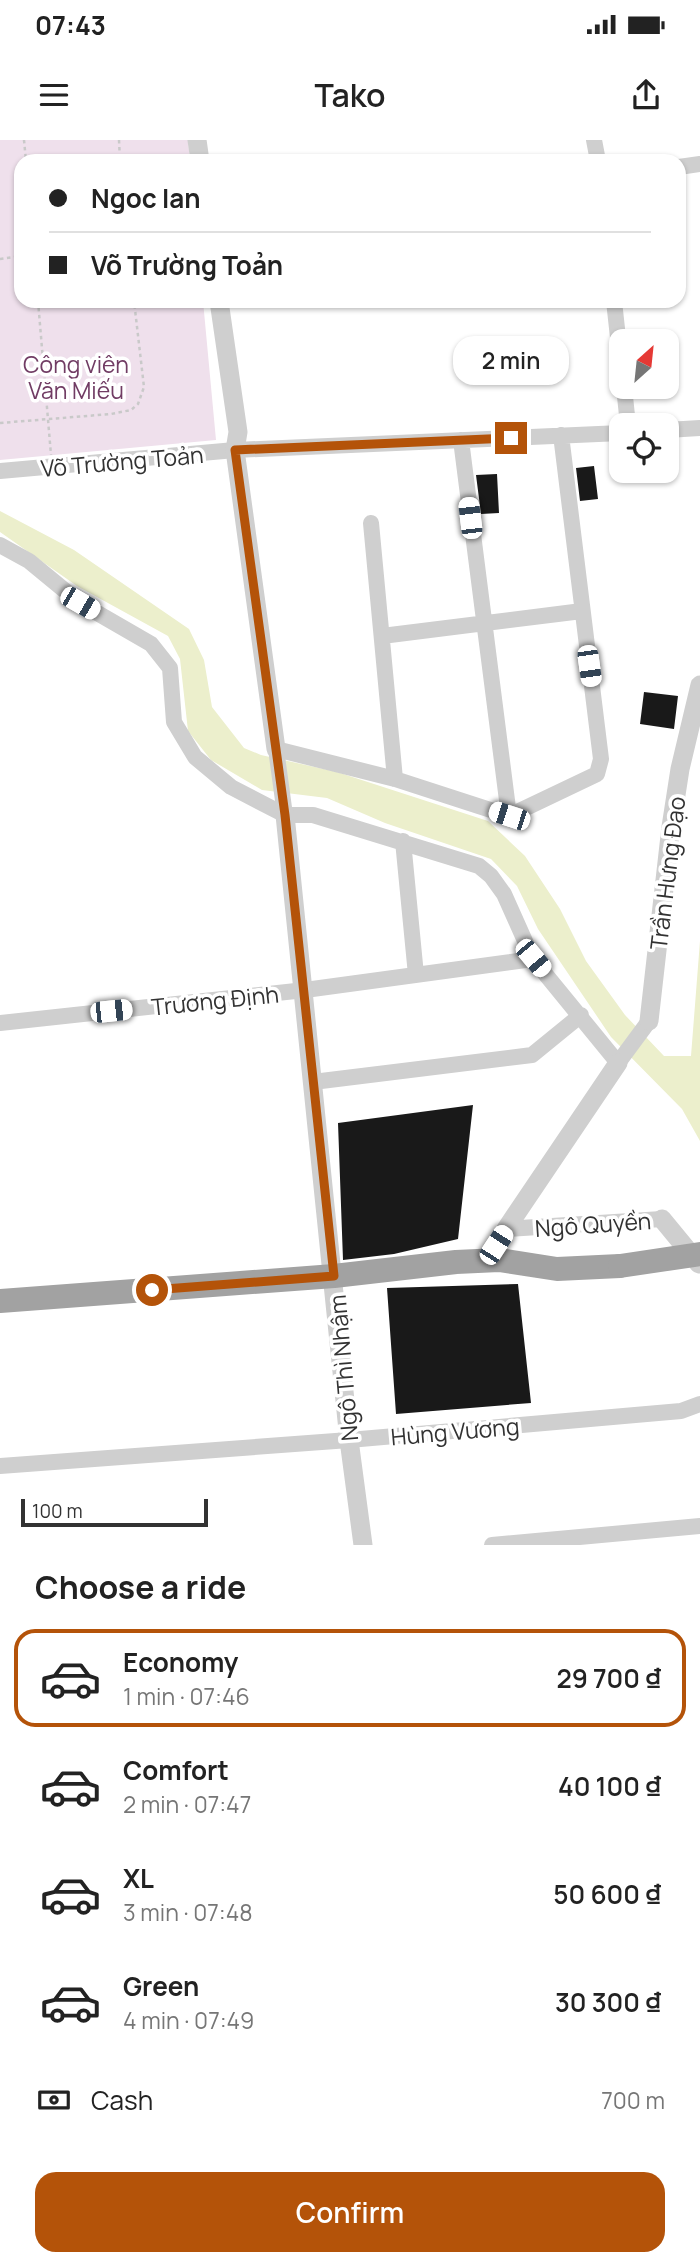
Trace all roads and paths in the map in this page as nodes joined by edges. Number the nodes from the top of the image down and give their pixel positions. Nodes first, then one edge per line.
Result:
1 (39, 308) edge
2 (135, 308) edge
3 (220, 308) edge
4 (615, 308) edge
5 (617, 329) edge
6 (48, 419) junction
7 (0, 423) edge
8 (700, 428) edge
9 (679, 429) edge
10 (609, 433) edge
11 (561, 435) junction
12 (461, 440) junction
13 (235, 450) junction
14 (52, 467) junction
15 (0, 471) edge
16 (372, 523) dead end
17 (0, 545) edge
18 (582, 611) junction
19 (483, 623) junction
20 (382, 636) junction
21 (700, 685) edge
22 (276, 749) junction
23 (395, 779) junction
24 (285, 815) junction
25 (509, 816) junction
26 (403, 841) junction
27 (533, 958) junction
28 (416, 975) junction
29 (304, 990) junction
30 (581, 1015) junction
31 (649, 1021) joint
32 (0, 1023) edge
33 (618, 1063) junction
34 (313, 1082) junction
35 (662, 1219) joint
36 (506, 1230) junction
37 (700, 1254) edge
38 (486, 1261) junction
39 (700, 1265) edge
40 (334, 1276) junction
41 (0, 1301) edge
42 (700, 1404) edge
43 (349, 1440) junction
44 (0, 1466) edge
45 (700, 1526) edge
46 (633, 1539) edge
47 (363, 1545) edge
48 (492, 1545) edge

1 - 6 path
2 - 6 path
3 - 13 street
4 - 5 street
6 - 7 path
6 - 14 path
8 - 9 street
10 - 11 street, Võ Trường Toản
11 - 12 street, Võ Trường Toản
11 - 18 street
12 - 13 street, Võ Trường Toản
12 - 19 street
13 - 14 street, Võ Trường Toản
13 - 22 street
14 - 15 street, Võ Trường Toản
16 - 20 street
17 - 24 street
18 - 19 street
18 - 25 street
19 - 20 street
19 - 25 street
20 - 23 street
21 - 31 street, Trần Hưng Đạo
22 - 23 street
22 - 24 street
23 - 25 street
24 - 26 street
24 - 29 street, Ngô Thì Nhậm
26 - 27 street
26 - 28 street
27 - 28 street, Trương Định
27 - 30 street
28 - 29 street, Trương Định
29 - 32 street, Trương Định
29 - 34 street, Ngô Thì Nhậm
30 - 33 street
30 - 34 street
31 - 33 street
33 - 36 street
34 - 40 street, Ngô Thì Nhậm
35 - 36 street, Ngô Quyền
35 - 39 street, Ngô Quyền
36 - 38 street
37 - 38 highway, bridge
38 - 40 highway
40 - 41 highway
40 - 43 street, Ngô Thì Nhậm
42 - 43 street, Hùng Vương
43 - 44 street, Hùng Vương
43 - 47 street, Ngô Thì Nhậm
45 - 46 street
46 - 48 street

